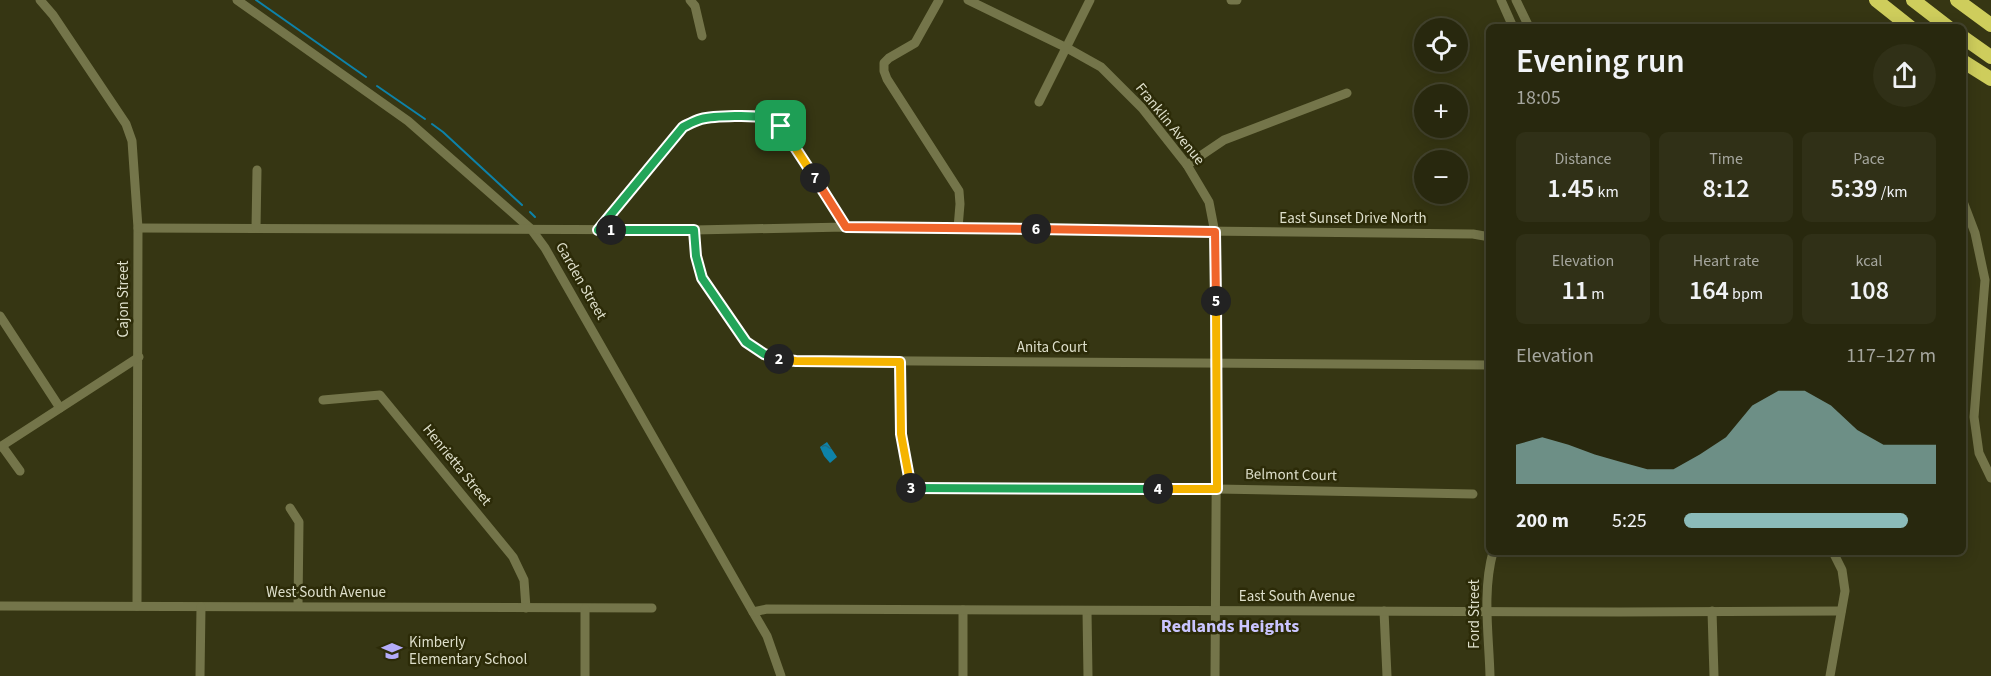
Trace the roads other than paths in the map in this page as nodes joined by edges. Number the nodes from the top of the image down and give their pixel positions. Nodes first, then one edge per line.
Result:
1 (40, 0) edge
2 (48, 0) edge
3 (237, 0) edge
4 (690, 0) edge
5 (939, 0) edge
6 (968, 0) edge
7 (1090, 0) edge
8 (1231, 0) edge
9 (1236, 0) edge
10 (1500, 0) edge
11 (1516, 0) edge
12 (1876, 0) edge
13 (1913, 0) edge
14 (1957, 0) edge
15 (53, 15) junction
16 (1512, 24) edge
17 (1528, 24) edge
18 (1906, 24) edge
19 (1944, 24) edge
20 (1991, 25) edge
21 (702, 36) dead end
22 (1966, 39) edge
23 (1067, 48) junction
24 (1991, 57) edge
25 (1966, 63) edge
26 (1991, 78) edge
27 (1347, 93) dead end
28 (1039, 102) dead end
29 (1187, 165) junction
30 (257, 170) dead end
31 (1966, 209) edge
32 (846, 227) junction
33 (138, 228) junction
34 (256, 228) junction
35 (958, 228) junction
36 (531, 229) junction
37 (598, 230) junction
38 (694, 230) junction
39 (1215, 232) junction
40 (1486, 236) edge
41 (1988, 279) edge
42 (0, 316) edge
43 (139, 357) junction
44 (900, 362) junction
45 (1217, 363) junction
46 (1486, 365) edge
47 (323, 400) dead end
48 (60, 408) junction
49 (1, 447) edge
50 (20, 471) dead end
51 (1991, 478) edge
52 (1217, 489) junction
53 (1473, 494) dead end
54 (290, 508) dead end
55 (1492, 555) edge
56 (1834, 555) edge
57 (0, 606) edge
58 (137, 606) junction
59 (298, 606) junction
60 (201, 607) junction
61 (526, 608) junction
62 (652, 608) dead end
63 (585, 609) junction
64 (963, 610) junction
65 (1087, 611) junction
66 (1215, 611) junction
67 (1384, 611) junction
68 (1488, 611) junction
69 (1712, 611) junction
70 (1841, 611) junction
71 (753, 612) junction
72 (200, 676) edge
73 (585, 676) edge
74 (781, 676) edge
75 (963, 676) edge
76 (1088, 676) edge
77 (1215, 676) edge
78 (1387, 676) edge
79 (1490, 676) edge
80 (1714, 676) edge
81 (1830, 676) edge

1 - 15 street, Cajon Street
2 - 15 street, Cajon Street
3 - 36 street, Garden Street
4 - 21 street
5 - 35 street
6 - 23 street, Franklin Avenue
7 - 23 street
8 - 9 street
10 - 16 street
11 - 17 street
12 - 18 highway
13 - 19 highway
14 - 20 highway
15 - 33 street, Cajon Street
22 - 24 highway
23 - 28 street
23 - 29 street, Franklin Avenue
25 - 26 highway
27 - 29 street
29 - 39 street, Franklin Avenue
30 - 34 street
31 - 41 street
32 - 35 street, East Sunset Drive North
32 - 37 street
32 - 38 street, East Sunset Drive North
33 - 34 street, East Sunset Drive North
33 - 43 street, Cajon Street
34 - 36 street, East Sunset Drive North
35 - 39 street, East Sunset Drive North
36 - 37 street, East Sunset Drive North
36 - 71 street, Garden Street
37 - 38 street, East Sunset Drive North
38 - 44 street, Anita Court
39 - 40 street, East Sunset Drive North
39 - 45 street, Franklin Avenue
41 - 51 street
42 - 48 street
43 - 48 street
43 - 58 street, Cajon Street
44 - 45 street, Anita Court
44 - 52 street, Belmont Court
45 - 46 street, Anita Court
45 - 52 street, Franklin Avenue
47 - 61 street, Henrietta Street
48 - 49 street
49 - 50 street
52 - 53 street, Belmont Court
52 - 66 street, Franklin Avenue
54 - 59 street
55 - 68 street, Ford Street
56 - 70 street
57 - 58 street, West South Avenue
58 - 60 street, West South Avenue
59 - 60 street, West South Avenue
59 - 61 street, West South Avenue
60 - 72 street
61 - 63 street, West South Avenue
62 - 63 street, West South Avenue
63 - 73 street
64 - 65 street, East South Avenue
64 - 71 street, East South Avenue
64 - 75 street
65 - 66 street, East South Avenue
65 - 76 street
66 - 67 street, East South Avenue
66 - 77 street, Franklin Avenue
67 - 68 street, East South Avenue
67 - 78 street
68 - 69 street, East South Avenue
68 - 79 street, Ford Street
69 - 70 street, East South Avenue
69 - 80 street
70 - 81 street
71 - 74 street, Garden Street

